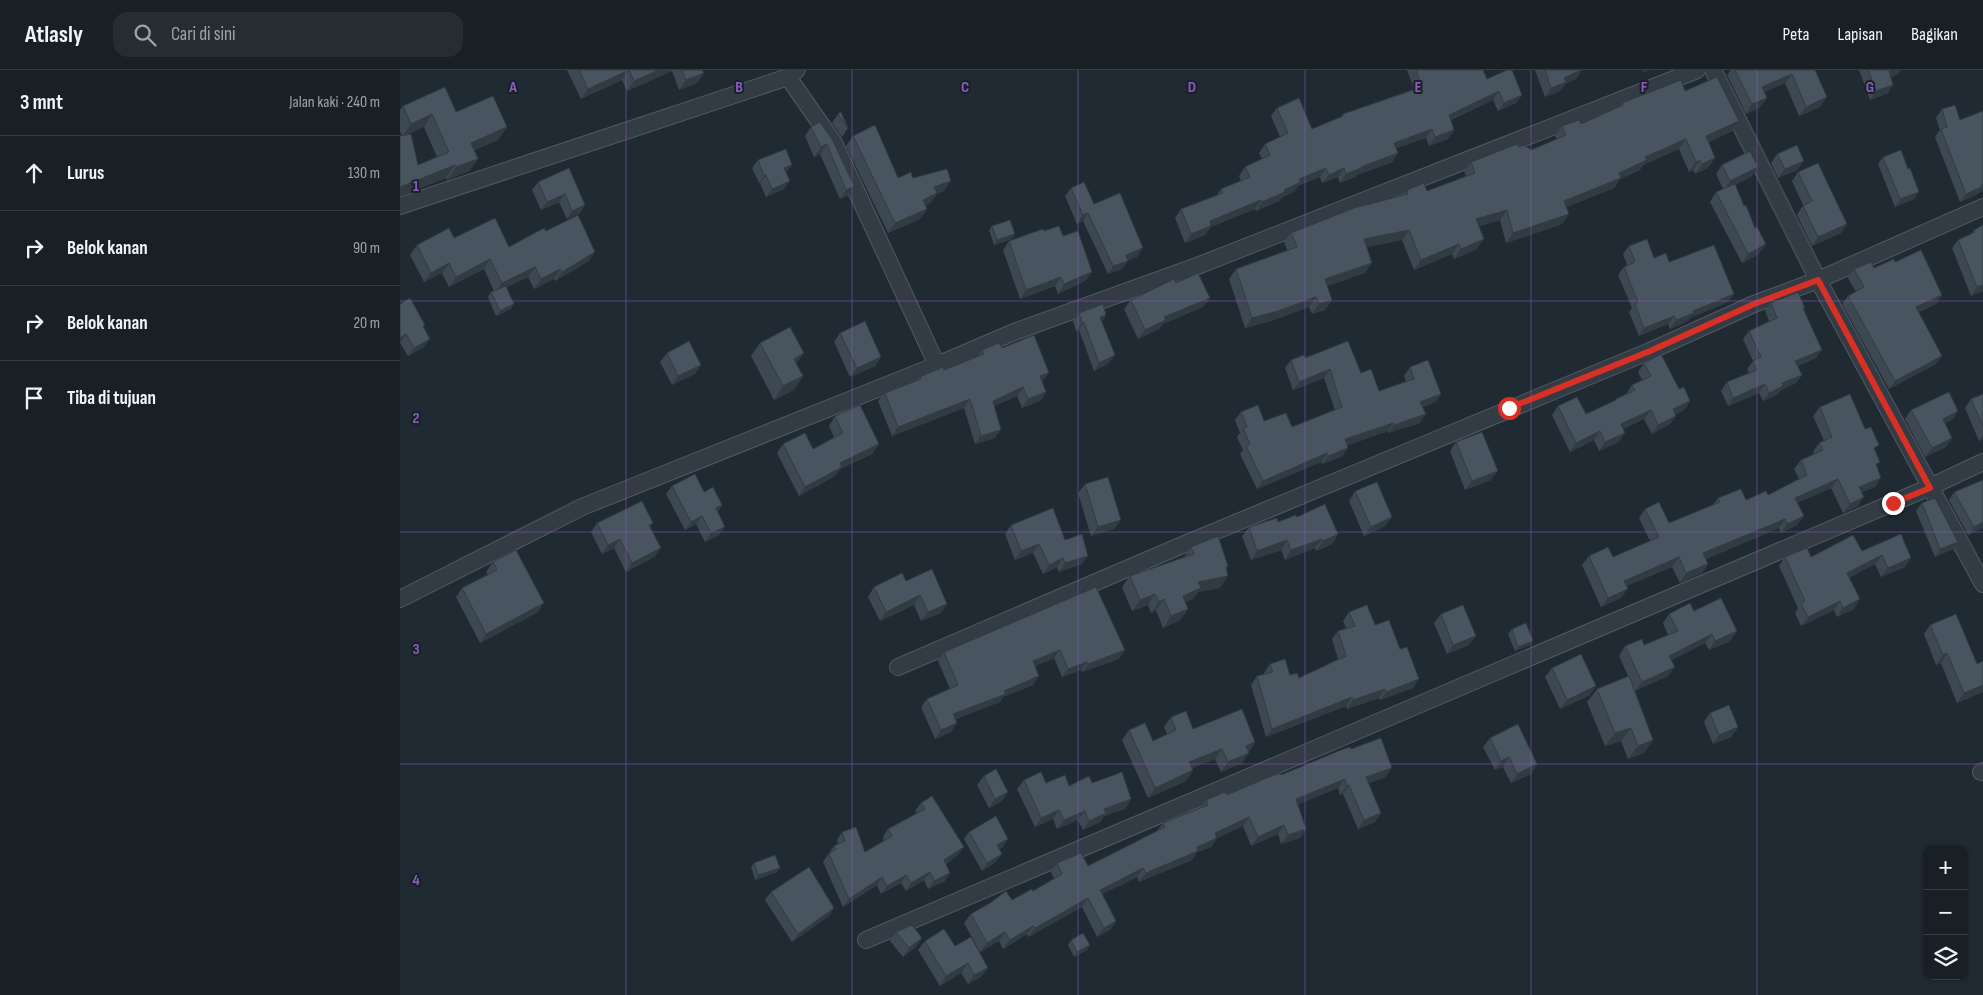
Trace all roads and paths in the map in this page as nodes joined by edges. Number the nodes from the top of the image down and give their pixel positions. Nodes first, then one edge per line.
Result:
1 (1697, 70) edge
2 (1713, 70) edge
3 (793, 73) edge
4 (400, 206) edge
5 (1983, 207) edge
6 (1818, 280) junction
7 (937, 365) junction
8 (1983, 462) edge
9 (1930, 488) junction
10 (1983, 584) edge
11 (400, 599) edge
12 (898, 667) dead end
13 (866, 940) dead end

1 - 7 street
2 - 6 street
3 - 4 street
3 - 7 street
5 - 6 street
6 - 9 street
6 - 12 street
7 - 11 street
8 - 9 street
9 - 10 street
9 - 13 street

